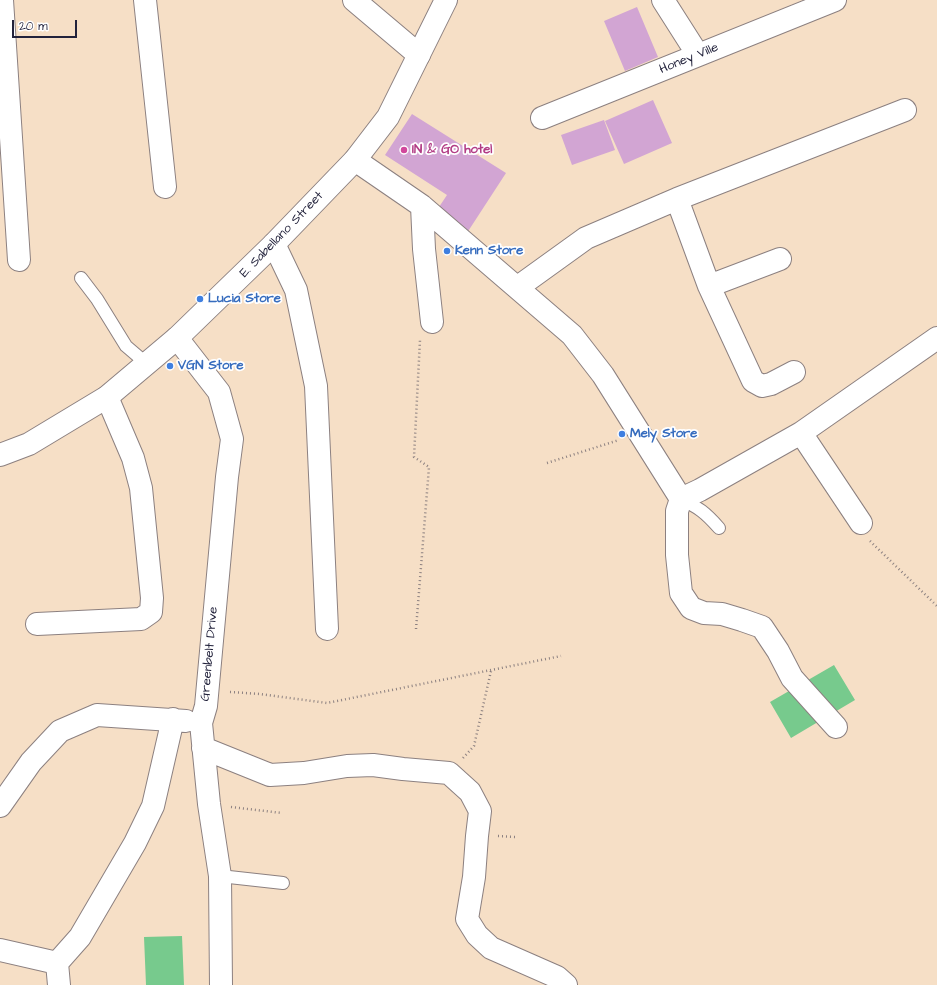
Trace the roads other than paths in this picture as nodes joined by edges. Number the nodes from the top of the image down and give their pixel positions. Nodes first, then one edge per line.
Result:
1 (2, 0) edge
2 (145, 0) edge
3 (354, 0) edge
4 (446, 0) edge
5 (663, 0) edge
6 (835, 0) edge
7 (419, 55) junction
8 (698, 55) junction
9 (905, 110) dead end
10 (542, 118) dead end
11 (354, 160) junction
12 (165, 187) dead end
13 (677, 199) junction
14 (422, 206) junction
15 (274, 244) junction
16 (780, 259) dead end
17 (19, 260) dead end
18 (81, 278) dead end
19 (709, 286) junction
20 (518, 287) junction
21 (432, 322) road end
22 (177, 338) junction
23 (937, 338) edge
24 (147, 364) junction
25 (794, 372) dead end
26 (107, 397) junction
27 (801, 433) junction
28 (0, 455) edge
29 (681, 499) junction
30 (861, 523) road end
31 (719, 528) dead end
32 (37, 624) dead end
33 (327, 629) dead end
34 (173, 719) junction
35 (201, 723) junction
36 (836, 727) dead end
37 (204, 748) junction
38 (0, 806) edge
39 (220, 876) junction
40 (283, 883) dead end
41 (0, 950) edge
42 (57, 964) junction
43 (58, 985) edge
44 (221, 985) edge
45 (566, 985) edge

1 - 17 street
2 - 12 street
3 - 7 street
4 - 7 street, E. Sabellano Street
5 - 8 street
6 - 8 street, Honey Ville
7 - 11 street, E. Sabellano Street
8 - 10 street, Honey Ville
9 - 13 street
11 - 14 street
11 - 15 street, E. Sabellano Street
13 - 19 street
13 - 20 street
14 - 20 street
14 - 21 street
15 - 22 street, E. Sabellano Street
15 - 33 street
16 - 19 street
18 - 24 lane
19 - 25 street
20 - 29 street
22 - 24 street, E. Sabellano Street
22 - 35 street, Greenbelt Drive
23 - 27 street
24 - 26 street, E. Sabellano Street
26 - 28 street, E. Sabellano Street
26 - 32 street
27 - 29 street
27 - 30 street
29 - 31 lane
29 - 36 street
34 - 35 street
34 - 38 street
34 - 42 street
35 - 37 street, Greenbelt Drive
37 - 39 street, Greenbelt Drive
37 - 45 street
39 - 40 lane
39 - 44 street, Greenbelt Drive
41 - 42 street
42 - 43 street

